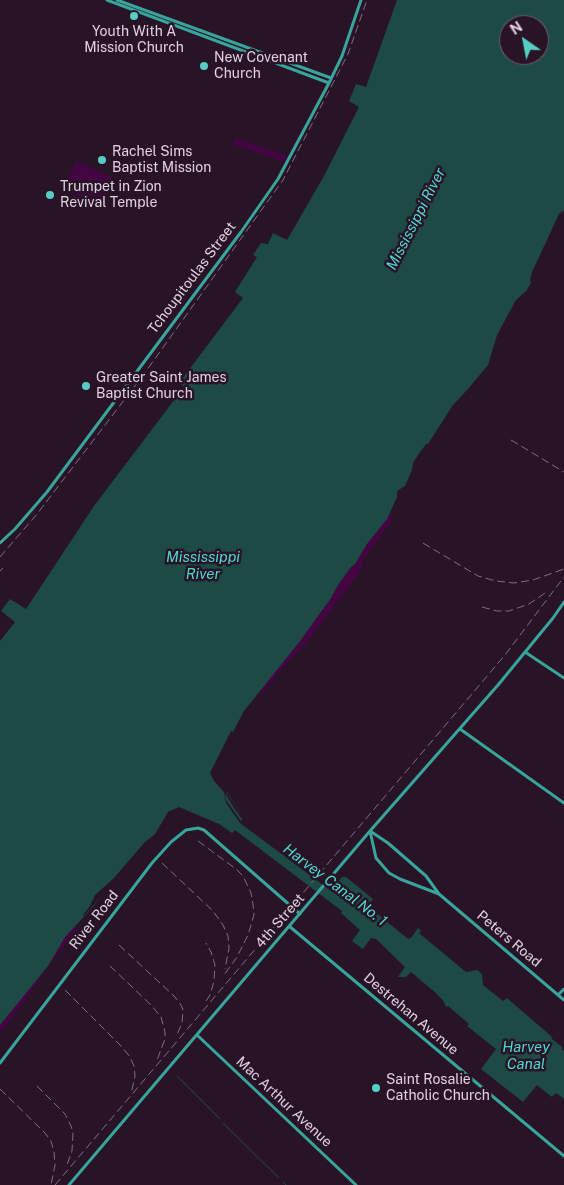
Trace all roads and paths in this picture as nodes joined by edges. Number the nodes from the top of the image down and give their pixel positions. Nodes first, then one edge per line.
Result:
1 (107, 0) edge
2 (117, 0) edge
3 (361, 0) edge
4 (331, 78) junction
5 (329, 83) junction
6 (0, 543) edge
7 (564, 602) edge
8 (525, 652) junction
9 (564, 678) edge
10 (460, 729) junction
11 (564, 803) edge
12 (370, 831) junction
13 (440, 894) junction
14 (300, 914) junction
15 (290, 926) junction
16 (564, 989) edge
17 (558, 995) junction
18 (564, 1000) edge
19 (197, 1035) junction
20 (0, 1063) edge
21 (564, 1156) edge
22 (69, 1185) edge
23 (356, 1185) edge

1 - 5 main road
2 - 4 main road
3 - 4 main road, Tchoupitoulas Street
4 - 5 main road, Tchoupitoulas Street
5 - 6 main road, Tchoupitoulas Street
7 - 8 main road, 4th Street
8 - 9 main road
8 - 10 main road, 4th Street
10 - 11 main road
10 - 12 main road, 4th Street
12 - 13 main road, Peters Road
12 - 13 main road, Peters Road
12 - 14 main road, 4th Street
13 - 17 main road, Peters Road
14 - 15 main road, 4th Street
14 - 20 main road, River Road
15 - 19 main road, 4th Street
15 - 21 main road, Destrehan Avenue
16 - 17 main road
17 - 18 main road, Peters Road
19 - 22 main road, 4th Street
19 - 23 main road, Mac Arthur Avenue

